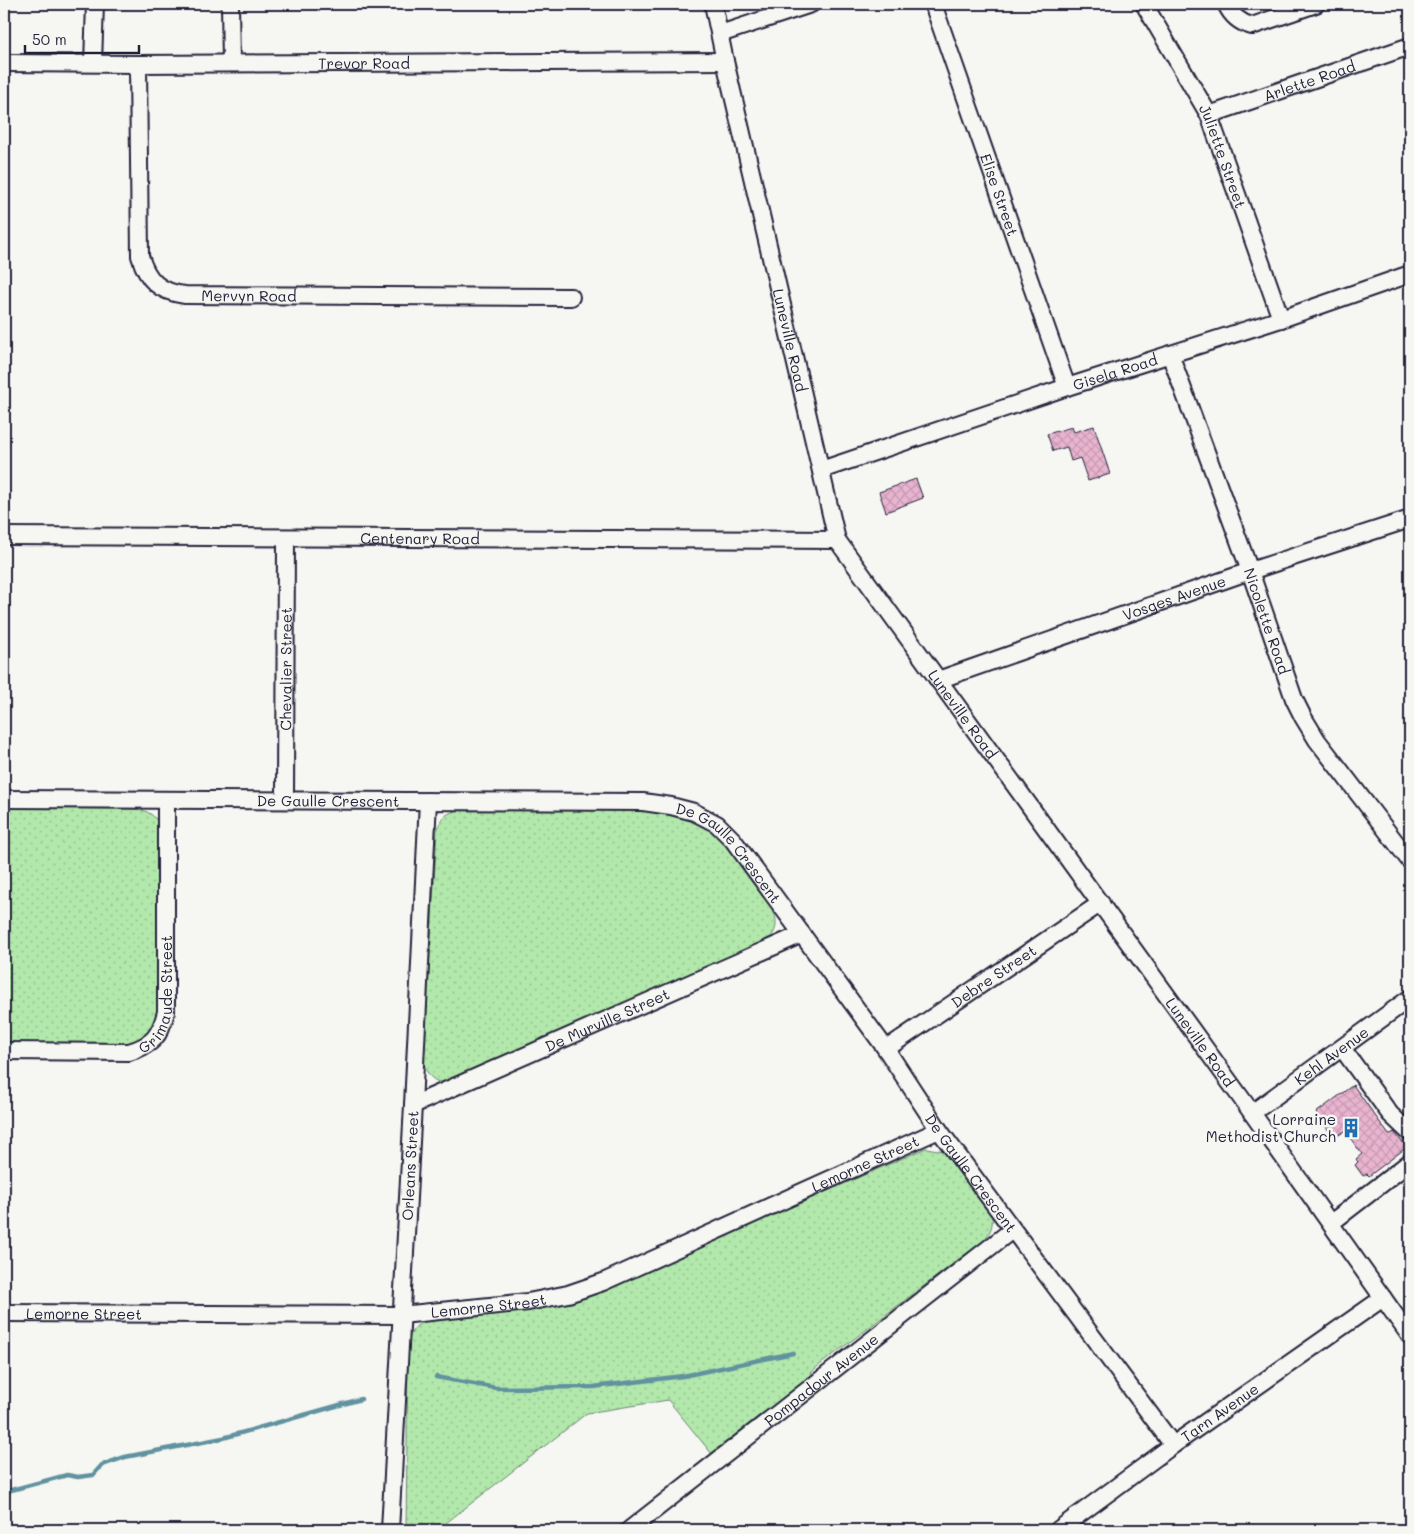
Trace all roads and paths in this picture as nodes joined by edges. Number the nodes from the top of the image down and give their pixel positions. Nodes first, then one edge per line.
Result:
1 (95, 4) edge
2 (230, 4) edge
3 (713, 4) edge
4 (811, 4) edge
5 (933, 4) edge
6 (1226, 4) edge
7 (1316, 4) edge
8 (1149, 5) edge
9 (720, 34) junction
10 (1410, 46) edge
11 (725, 61) junction
12 (4, 63) edge
13 (231, 63) junction
14 (93, 64) junction
15 (138, 64) junction
16 (1209, 115) junction
17 (1410, 274) edge
18 (571, 297) dead end
19 (1282, 319) junction
20 (1170, 354) junction
21 (1067, 387) junction
22 (821, 470) junction
23 (1410, 519) edge
24 (4, 536) edge
25 (286, 538) junction
26 (837, 540) junction
27 (1250, 571) junction
28 (938, 680) junction
29 (4, 799) edge
30 (166, 800) junction
31 (285, 800) junction
32 (428, 801) junction
33 (1404, 839) edge
34 (1410, 861) edge
35 (1101, 903) junction
36 (802, 934) junction
37 (1410, 998) edge
38 (1342, 1048) junction
39 (886, 1049) junction
40 (4, 1051) edge
41 (413, 1105) junction
42 (1252, 1113) junction
43 (939, 1130) junction
44 (1410, 1133) edge
45 (1410, 1162) edge
46 (1331, 1223) junction
47 (1012, 1230) junction
48 (1383, 1298) junction
49 (4, 1313) edge
50 (401, 1315) junction
51 (1410, 1336) edge
52 (1173, 1446) junction
53 (390, 1530) edge
54 (629, 1530) edge
55 (1058, 1530) edge

1 - 14 street
2 - 13 street
3 - 9 street, Luneville Road
4 - 9 street
5 - 21 street, Elise Street
6 - 7 street
8 - 16 street, Juliette Street
9 - 11 street, Luneville Road
10 - 16 street, Arlette Road
11 - 13 street, Trevor Road
11 - 22 street, Luneville Road
12 - 14 street, Trevor Road
13 - 15 street, Trevor Road
14 - 15 street, Trevor Road
15 - 18 street, Mervyn Road
16 - 19 street, Juliette Street
17 - 19 street, Gisela Road
19 - 20 street, Gisela Road
20 - 21 street, Gisela Road
20 - 27 street, Nicolette Road
21 - 22 street, Gisela Road
22 - 26 street, Luneville Road
23 - 27 street, Vosges Avenue
24 - 25 street, Centenary Road
25 - 26 street, Centenary Road
25 - 31 street, Chevalier Street
26 - 28 street, Luneville Road
27 - 28 street, Vosges Avenue
27 - 33 street, Nicolette Road
28 - 35 street, Luneville Road
29 - 30 street, De Gaulle Crescent
30 - 31 street, De Gaulle Crescent
30 - 40 street, Grimaude Street
31 - 32 street, De Gaulle Crescent
32 - 36 street, De Gaulle Crescent
32 - 41 street, Orleans Street
33 - 34 street, Nicolette Road
35 - 39 street, Debre Street
35 - 42 street, Luneville Road
36 - 39 street, De Gaulle Crescent
36 - 41 street, De Murville Street
37 - 38 street, Kehl Avenue
38 - 42 street, Kehl Avenue
38 - 44 street
39 - 43 street, De Gaulle Crescent
41 - 50 street, Orleans Street
42 - 46 street, Luneville Road
43 - 47 street, De Gaulle Crescent
43 - 50 street, Lemorne Street
45 - 46 street
46 - 48 street, Luneville Road
47 - 52 street, De Gaulle Crescent
47 - 54 street, Pompadour Avenue
48 - 51 street, Luneville Road
48 - 52 street, Tarn Avenue
49 - 50 street, Lemorne Street
50 - 53 street, Orleans Street
52 - 55 street, Tarn Avenue

